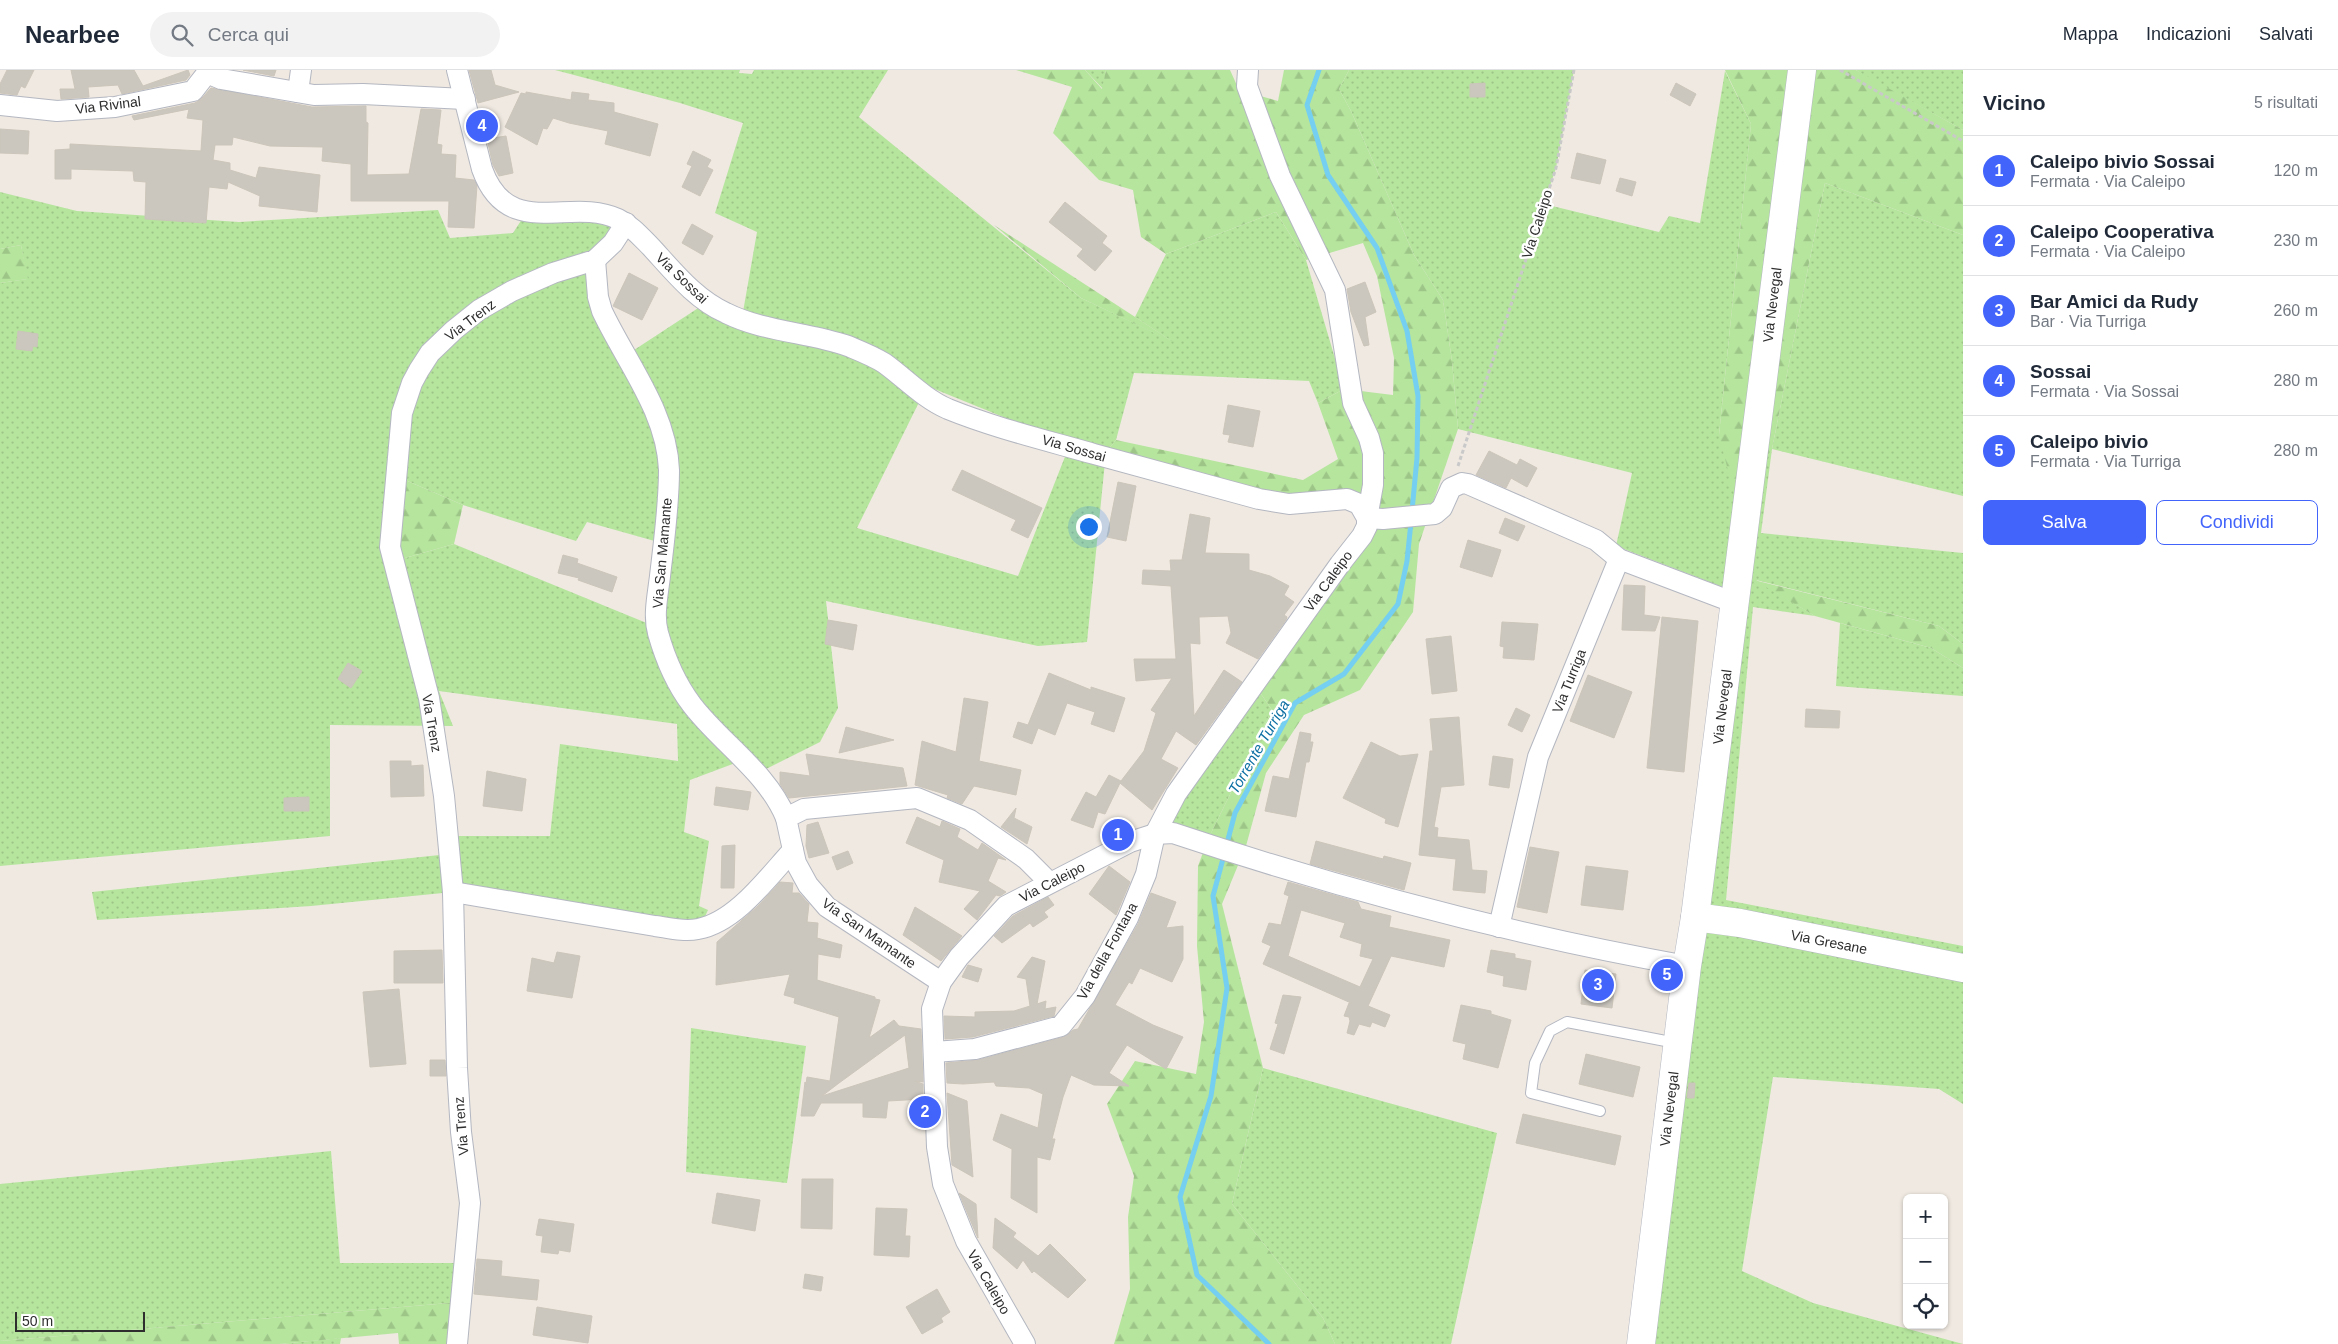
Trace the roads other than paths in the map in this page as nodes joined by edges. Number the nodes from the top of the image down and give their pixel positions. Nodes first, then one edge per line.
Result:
1 (301, 70) edge
2 (457, 70) edge
3 (1248, 70) edge
4 (1802, 70) edge
5 (207, 72) edge
6 (298, 92) junction
7 (465, 99) junction
8 (0, 105) edge
9 (626, 224) junction
10 (596, 260) junction
11 (1375, 518) junction
12 (1619, 559) junction
13 (1735, 603) junction
14 (786, 818) junction
15 (1155, 834) junction
16 (793, 850) junction
17 (1049, 882) junction
18 (453, 892) junction
19 (1695, 917) junction
20 (1499, 927) junction
21 (1687, 966) junction
22 (1963, 968) edge
23 (942, 982) junction
24 (1677, 1043) junction
25 (934, 1052) junction
26 (1600, 1110) dead end
27 (457, 1344) edge
28 (1025, 1344) edge
29 (1641, 1344) edge

1 - 6 street
2 - 7 street, Via Sossai
3 - 11 street
4 - 13 main road, Via Nevegal
5 - 6 street, Via Rivinal
5 - 8 street, Via Rivinal
6 - 7 street, Via Rivinal
7 - 9 street, Via Sossai
9 - 10 street, Via Trenz
9 - 11 street, Via Sossai
10 - 14 street, Via San Mamante
10 - 18 street, Via Trenz
11 - 12 street
11 - 15 street, Via Caleipo
12 - 13 street
12 - 20 street, Via Turriga
13 - 19 main road, Via Nevegal
14 - 16 street, Via San Mamante
14 - 17 street
15 - 17 street, Via Caleipo
15 - 20 street
15 - 25 street, Via della Fontana
16 - 18 street
16 - 23 street, Via San Mamante
17 - 23 street, Via Caleipo
18 - 27 street, Via Trenz
19 - 21 main road, Via Nevegal
19 - 22 main road, Via Gresane
20 - 21 street
21 - 24 main road, Via Nevegal
23 - 25 street, Via Caleipo
24 - 26 lane
24 - 29 main road, Via Nevegal
25 - 28 street, Via Caleipo

